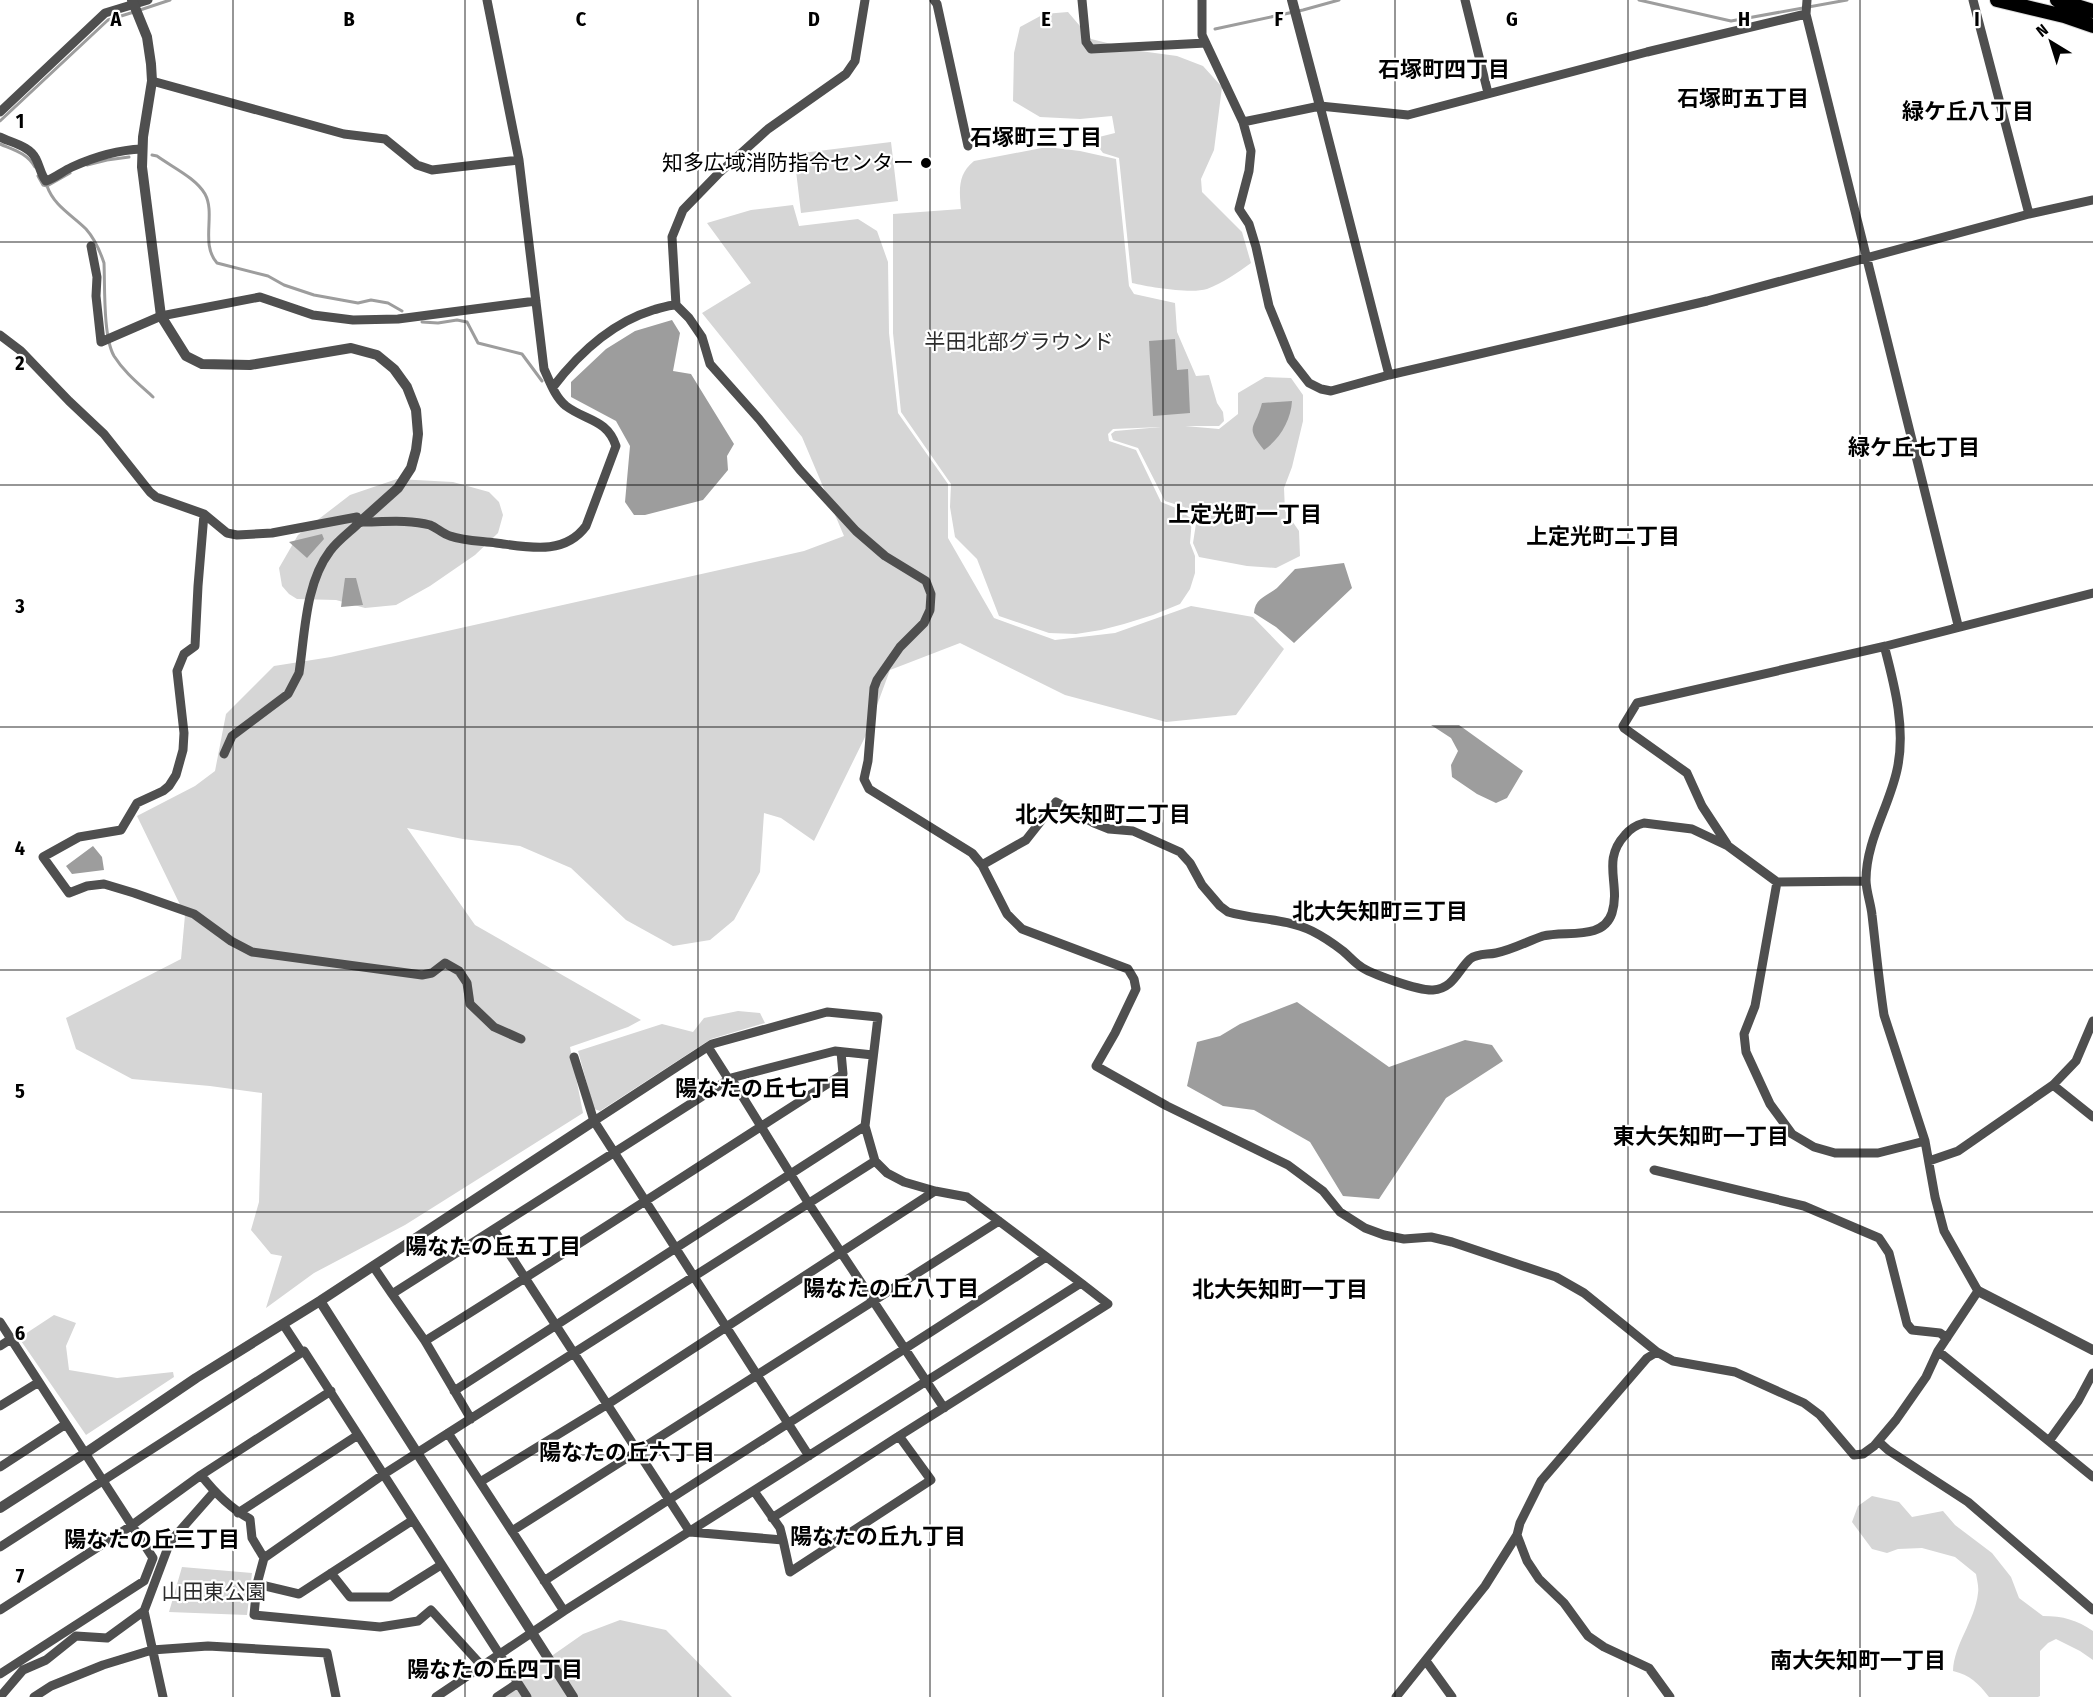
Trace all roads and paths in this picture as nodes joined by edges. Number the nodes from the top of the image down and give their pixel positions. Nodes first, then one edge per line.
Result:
1 (148, 0) edge
2 (487, 0) edge
3 (865, 0) edge
4 (934, 0) edge
5 (1082, 0) edge
6 (1202, 0) edge
7 (1292, 0) edge
8 (1465, 0) edge
9 (1806, 0) edge
10 (1973, 0) edge
11 (1997, 0) edge
12 (2057, 0) edge
13 (135, 8) edge
14 (2093, 11) edge
15 (1806, 14) junction
16 (2093, 26) edge
17 (1206, 43) junction
18 (152, 81) junction
19 (1488, 93) junction
20 (1320, 106) junction
21 (0, 112) edge
22 (1243, 122) junction
23 (0, 137) edge
24 (968, 146) dead end
25 (142, 149) junction
26 (519, 160) junction
27 (2093, 200) edge
28 (2029, 214) junction
29 (91, 246) dead end
30 (1868, 259) junction
31 (536, 301) junction
32 (676, 305) junction
33 (160, 316) junction
34 (0, 335) edge
35 (1389, 375) junction
36 (553, 387) junction
37 (204, 514) junction
38 (360, 522) junction
39 (2093, 593) edge
40 (1954, 628) junction
41 (1886, 646) junction
42 (224, 754) dead end
43 (1728, 846) junction
44 (982, 865) junction
45 (1866, 881) junction
46 (1777, 882) junction
47 (2093, 1021) edge
48 (521, 1039) dead end
49 (708, 1047) junction
50 (841, 1052) junction
51 (873, 1056) junction
52 (574, 1057) dead end
53 (730, 1079) junction
54 (2053, 1085) junction
55 (2093, 1117) edge
56 (594, 1121) junction
57 (760, 1126) junction
58 (865, 1126) junction
59 (1925, 1141) junction
60 (612, 1153) junction
61 (875, 1161) junction
62 (1929, 1161) junction
63 (1654, 1170) dead end
64 (789, 1173) junction
65 (935, 1191) junction
66 (645, 1200) junction
67 (809, 1204) junction
68 (999, 1221) junction
69 (494, 1230) junction
70 (676, 1248) junction
71 (841, 1254) junction
72 (1046, 1257) junction
73 (373, 1266) junction
74 (526, 1278) junction
75 (694, 1278) junction
76 (1081, 1283) junction
77 (1978, 1291) junction
78 (392, 1294) junction
79 (320, 1301) junction
80 (873, 1302) junction
81 (0, 1322) edge
82 (284, 1324) junction
83 (556, 1325) junction
84 (726, 1327) junction
85 (1947, 1338) junction
86 (11, 1339) junction
87 (425, 1341) junction
88 (0, 1346) edge
89 (2093, 1350) edge
90 (904, 1351) junction
91 (1938, 1351) junction
92 (1657, 1352) junction
93 (302, 1353) junction
94 (575, 1354) junction
95 (2093, 1373) edge
96 (756, 1375) junction
97 (39, 1382) junction
98 (925, 1382) junction
99 (331, 1391) junction
100 (454, 1391) junction
101 (608, 1404) junction
102 (0, 1406) edge
103 (944, 1408) junction
104 (471, 1419) junction
105 (787, 1423) junction
106 (66, 1424) junction
107 (448, 1433) junction
108 (358, 1435) junction
109 (898, 1436) junction
110 (1878, 1441) junction
111 (2049, 1441) junction
112 (638, 1452) junction
113 (417, 1453) junction
114 (84, 1454) junction
115 (809, 1456) junction
116 (0, 1467) edge
117 (384, 1474) junction
118 (201, 1475) junction
119 (2093, 1477) edge
120 (102, 1481) junction
121 (480, 1482) junction
122 (754, 1491) junction
123 (214, 1492) junction
124 (668, 1499) junction
125 (0, 1508) edge
126 (238, 1513) junction
127 (772, 1518) junction
128 (413, 1520) junction
129 (131, 1526) junction
130 (512, 1531) junction
131 (690, 1532) junction
132 (1517, 1535) junction
133 (783, 1540) junction
134 (0, 1547) edge
135 (264, 1558) junction
136 (441, 1565) junction
137 (331, 1573) junction
138 (544, 1581) junction
139 (256, 1584) junction
140 (0, 1610) edge
141 (2093, 1610) edge
142 (144, 1611) junction
143 (564, 1611) junction
144 (532, 1632) junction
145 (153, 1650) junction
146 (499, 1655) junction
147 (1426, 1661) junction
148 (482, 1666) junction
149 (1, 1670) edge
150 (518, 1683) junction
151 (0, 1697) edge
152 (34, 1697) edge
153 (163, 1697) edge
154 (336, 1697) edge
155 (436, 1697) edge
156 (497, 1697) edge
157 (527, 1697) edge
158 (573, 1697) edge
159 (1396, 1697) edge
160 (1452, 1697) edge
161 (1670, 1697) edge

1 - 13 street
2 - 26 street
3 - 32 street
4 - 24 street
5 - 17 street
6 - 17 street
7 - 20 street
8 - 19 street
9 - 15 street
10 - 28 street
11 - 16 main road
12 - 14 main road
13 - 18 street
13 - 21 street
15 - 19 street
15 - 30 street
17 - 22 street
18 - 25 street
18 - 26 street
19 - 20 street
20 - 22 street
20 - 35 street
22 - 35 street
23 - 25 street
25 - 33 street
26 - 31 street
27 - 28 street
28 - 30 street
29 - 33 street
30 - 35 street
30 - 40 street
31 - 33 street
31 - 36 street
32 - 36 street
32 - 44 street
33 - 38 street
34 - 37 street
36 - 38 street
37 - 38 street
37 - 48 street
38 - 42 street
39 - 40 street
40 - 41 street
41 - 43 street
41 - 45 street
43 - 44 street
43 - 46 street
44 - 92 street
45 - 46 street
45 - 59 street
46 - 59 street
47 - 54 street
49 - 51 street
49 - 53 street
49 - 56 street
50 - 51 street
50 - 53 street
50 - 57 street
51 - 58 street
52 - 56 street
53 - 57 street
53 - 60 street
54 - 55 street
54 - 62 street
56 - 60 street
56 - 73 street
57 - 64 street
57 - 66 street
58 - 61 street
58 - 64 street
59 - 62 street
60 - 66 street
60 - 69 street
61 - 65 street
61 - 67 street
62 - 77 street
63 - 85 street
64 - 67 street
64 - 70 street
65 - 68 street
65 - 71 street
66 - 70 street
66 - 74 street
67 - 71 street
67 - 75 street
68 - 72 street
68 - 80 street
69 - 74 street
69 - 78 street
70 - 75 street
70 - 83 street
71 - 80 street
71 - 84 street
72 - 76 street
72 - 90 street
73 - 78 street
73 - 79 street
74 - 83 street
74 - 87 street
75 - 84 street
75 - 94 street
76 - 98 street
76 - 103 street
77 - 85 street
77 - 89 street
78 - 87 street
79 - 82 street
79 - 113 street
80 - 90 street
80 - 96 street
81 - 86 street
82 - 93 street
82 - 114 street
83 - 94 street
83 - 100 street
84 - 96 street
84 - 101 street
85 - 91 street
86 - 88 street
86 - 97 street
87 - 100 street
90 - 98 street
90 - 105 street
91 - 110 street
91 - 111 street
92 - 110 street
92 - 132 street
93 - 99 street
93 - 120 street
94 - 101 street
94 - 104 street
95 - 111 street
96 - 105 street
96 - 112 street
97 - 102 street
97 - 106 street
98 - 103 street
98 - 115 street
99 - 108 street
99 - 118 street
100 - 104 street
101 - 112 street
101 - 121 street
103 - 109 street
104 - 107 street
105 - 115 street
105 - 124 street
106 - 114 street
106 - 116 street
107 - 113 street
107 - 121 street
108 - 117 street
108 - 126 street
109 - 127 street
109 - 133 street
110 - 141 street
111 - 119 street
112 - 124 street
112 - 130 street
113 - 117 street
113 - 144 street
114 - 120 street
114 - 125 street
115 - 122 street
117 - 128 street
117 - 135 street
118 - 123 street
118 - 129 street
120 - 129 street
120 - 134 street
121 - 130 street
122 - 127 street
122 - 131 street
123 - 126 street
123 - 142 street
124 - 131 street
124 - 138 street
126 - 135 street
127 - 133 street
128 - 136 street
128 - 137 street
129 - 140 street
129 - 149 street
130 - 138 street
131 - 133 street
131 - 143 street
132 - 147 street
132 - 161 street
135 - 139 street
136 - 137 street
136 - 146 street
137 - 139 street
138 - 143 street
139 - 148 street
142 - 145 street
142 - 151 street
143 - 144 street
144 - 146 street
144 - 158 street
145 - 152 street
145 - 153 street
145 - 154 street
146 - 148 street
146 - 150 street
147 - 159 street
147 - 160 street
148 - 155 street
150 - 156 street
150 - 157 street

